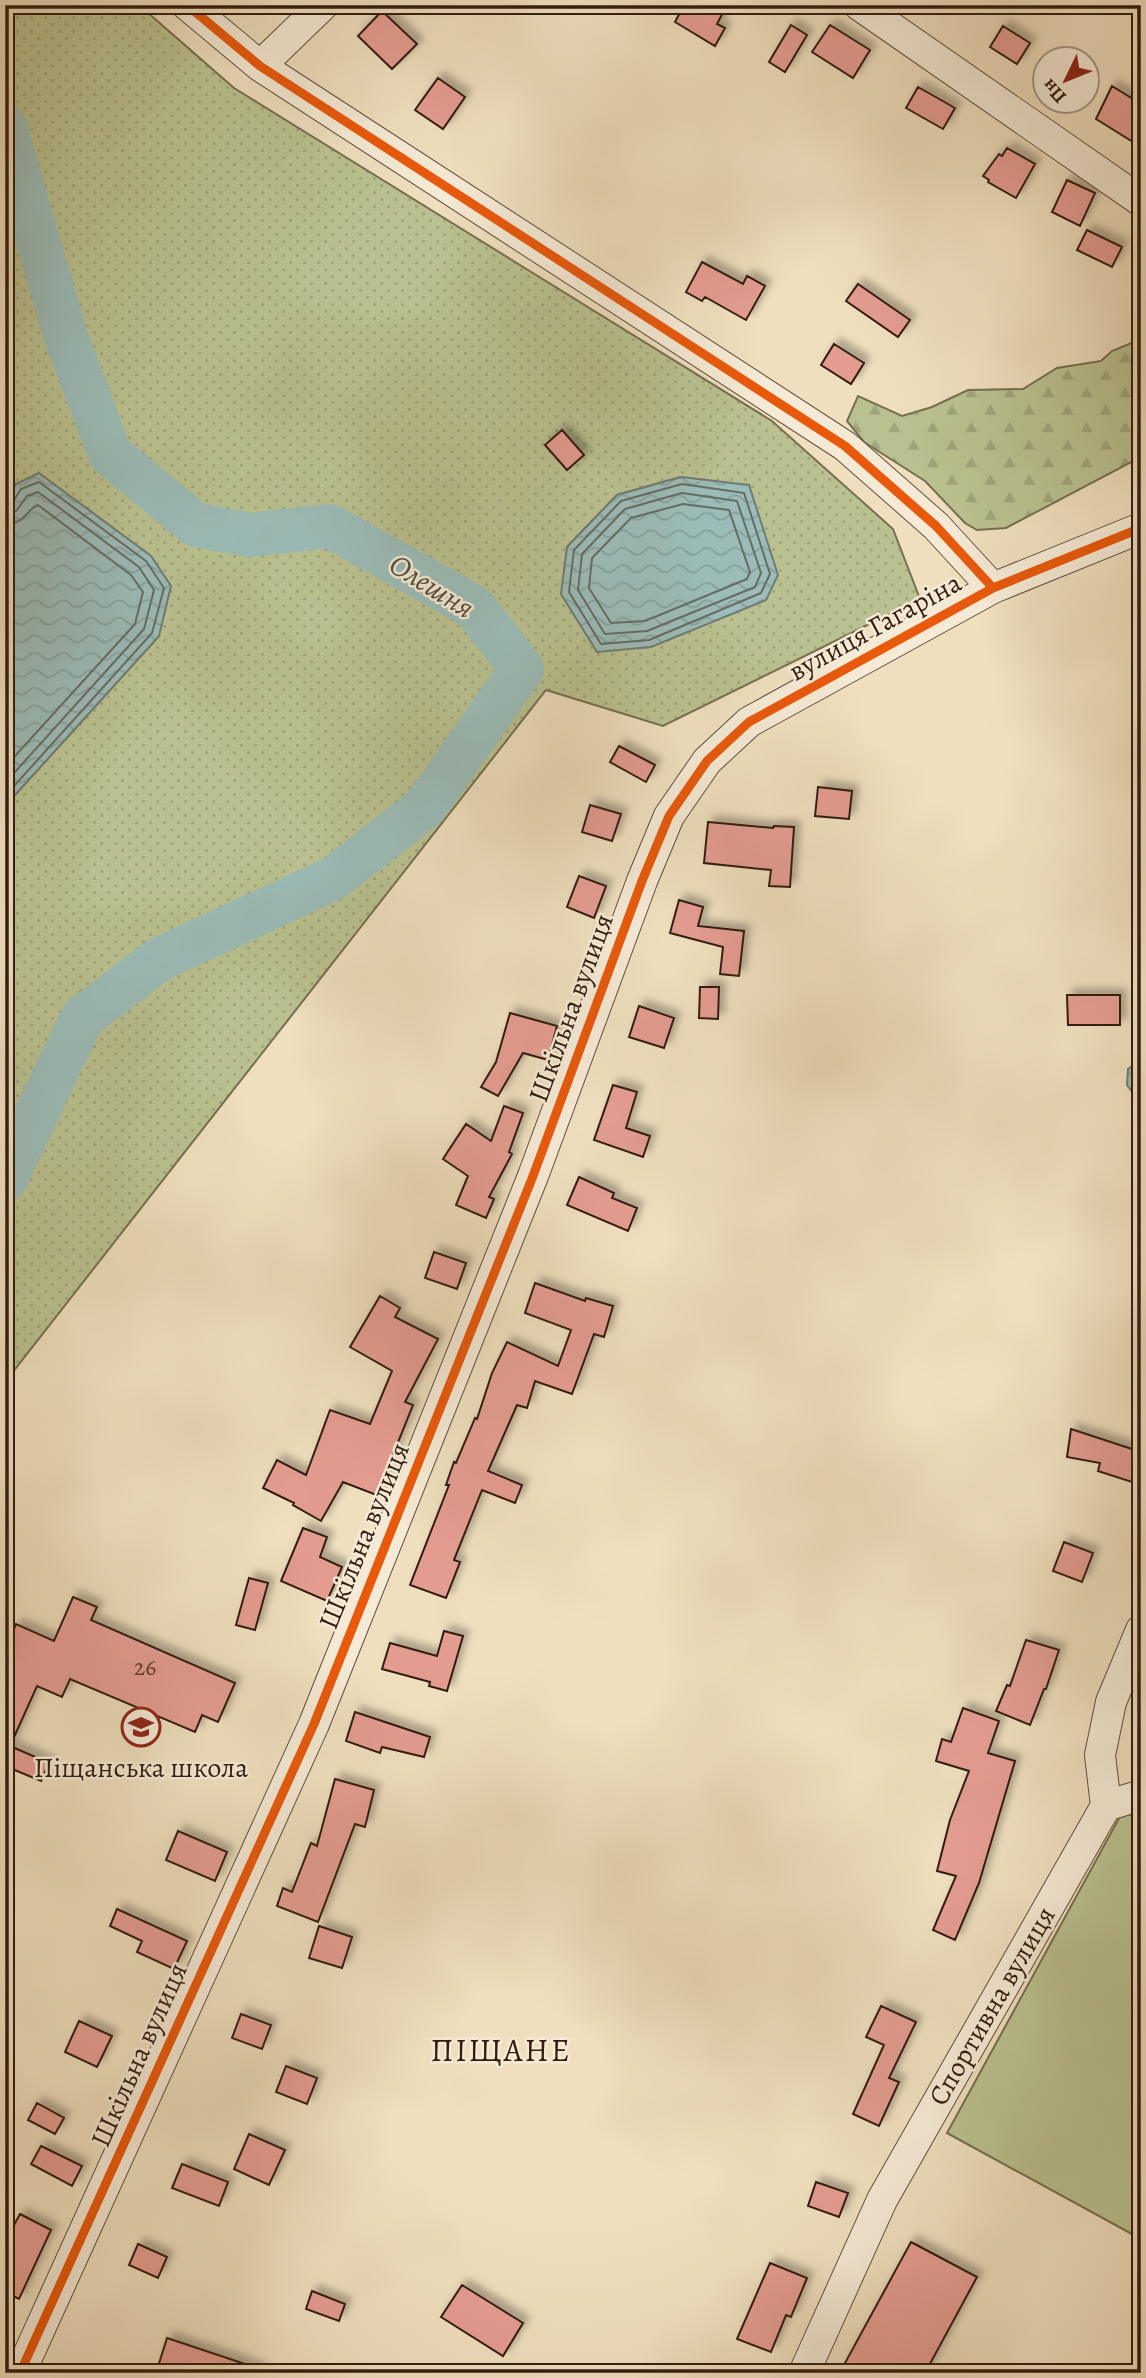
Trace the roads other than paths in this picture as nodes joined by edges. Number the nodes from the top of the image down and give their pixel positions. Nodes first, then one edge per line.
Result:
1 (187, 5) edge
2 (323, 5) edge
3 (859, 5) edge
4 (260, 66) junction
5 (1141, 201) edge
6 (1141, 528) edge
7 (993, 588) junction
8 (749, 722) joint
9 (1141, 1630) edge
10 (1141, 1795) edge
11 (1106, 1806) junction
12 (20, 2373) edge
13 (804, 2373) edge

1 - 4 street
2 - 4 street
3 - 5 street
4 - 7 street
6 - 7 street, вулиця Гагаріна
7 - 8 street, вулиця Гагаріна
8 - 12 street, Шкільна вулиця
9 - 11 street
10 - 11 street
11 - 13 street, Спортивна вулиця

